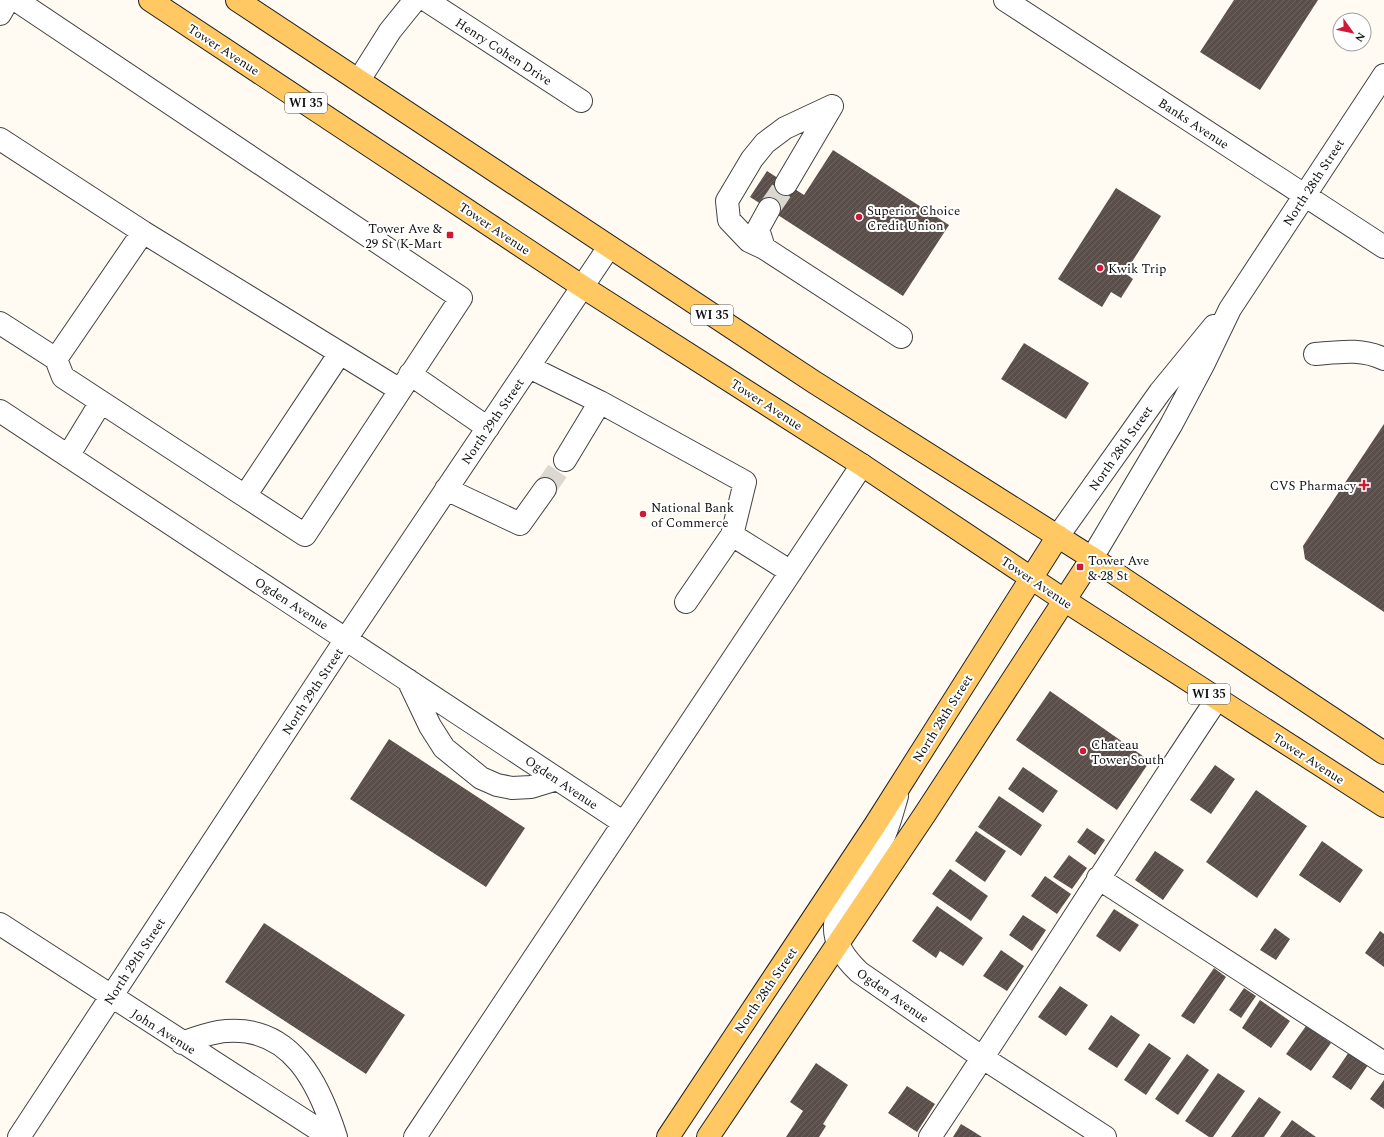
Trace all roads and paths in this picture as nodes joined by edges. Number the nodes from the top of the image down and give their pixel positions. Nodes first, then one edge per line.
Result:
1 (8, 0) edge
2 (16, 0) edge
3 (150, 0) edge
4 (236, 0) edge
5 (415, 0) edge
6 (426, 0) edge
7 (1005, 0) edge
8 (0, 14) edge
9 (1384, 75) edge
10 (358, 80) junction
11 (581, 102) dead end
12 (0, 140) edge
13 (786, 184) tunnel mouth
14 (1305, 195) junction
15 (769, 209) tunnel mouth
16 (143, 232) junction
17 (609, 247) junction
18 (1384, 247) edge
19 (764, 248) junction
20 (583, 287) junction
21 (1230, 309) junction
22 (0, 323) edge
23 (902, 337) dead end
24 (340, 353) junction
25 (1315, 354) dead end
26 (56, 359) junction
27 (1384, 359) edge
28 (529, 366) junction
29 (405, 382) junction
30 (101, 402) junction
31 (600, 402) junction
32 (0, 411) edge
33 (488, 428) junction
34 (68, 456) junction
35 (565, 460) tunnel mouth
36 (862, 465) junction
37 (446, 489) junction
38 (545, 489) tunnel mouth
39 (245, 496) junction
40 (732, 535) junction
41 (1058, 536) junction
42 (1092, 558) junction
43 (791, 572) junction
44 (1031, 577) junction
45 (1064, 600) junction
46 (686, 602) dead end
47 (346, 639) junction
48 (408, 680) junction
49 (1217, 699) junction
50 (1384, 753) edge
51 (557, 778) junction
52 (901, 784) junction
53 (1384, 806) edge
54 (624, 823) junction
55 (1098, 878) junction
56 (0, 924) edge
57 (837, 946) junction
58 (110, 997) junction
59 (182, 1043) junction
60 (983, 1058) junction
61 (1384, 1063) edge
62 (19, 1137) edge
63 (330, 1137) edge
64 (336, 1137) edge
65 (415, 1137) edge
66 (668, 1137) edge
67 (708, 1137) edge
68 (930, 1137) edge
69 (1105, 1137) edge

1 - 8 street
2 - 29 street
3 - 20 main road, Tower Avenue / WI 35
4 - 10 main road, WI 35
5 - 10 street
6 - 11 street, Henry Cohen Drive
7 - 14 street, Banks Avenue
9 - 14 street, North 28th Street
10 - 17 main road, WI 35
12 - 16 street
13 - 19 street
14 - 18 street, Banks Avenue
14 - 21 street, North 28th Street
15 - 19 street
16 - 24 street
16 - 26 street
17 - 20 street, North 29th Street
17 - 41 main road, WI 35
19 - 23 street
20 - 28 street, North 29th Street
20 - 36 main road, Tower Avenue / WI 35
21 - 41 street, North 28th Street
21 - 42 street, North 28th Street
22 - 26 street
24 - 29 street
24 - 39 street
25 - 27 street
26 - 30 street
28 - 31 street
28 - 33 street, North 29th Street
29 - 33 street
29 - 39 street
30 - 34 street
30 - 39 street
31 - 35 street
31 - 40 street
32 - 34 street, Ogden Avenue
33 - 37 street, North 29th Street
34 - 47 street, Ogden Avenue
36 - 43 street
36 - 44 main road, Tower Avenue / WI 35
37 - 38 street
37 - 47 street, North 29th Street
40 - 43 street
40 - 46 street
41 - 42 main road, WI 35
41 - 44 main road, North 28th Street
42 - 45 main road, North 28th Street
42 - 50 main road, WI 35
43 - 54 street
44 - 45 main road, Tower Avenue / WI 35
44 - 52 main road, North 28th Street
45 - 49 main road, Tower Avenue / WI 35
45 - 57 main road, North 28th Street
47 - 48 street, Ogden Avenue
47 - 58 street, North 29th Street
48 - 51 street, Ogden Avenue
48 - 51 street
49 - 53 main road, Tower Avenue / WI 35
49 - 55 street
51 - 54 street, Ogden Avenue
52 - 57 street, Ogden Avenue
52 - 66 main road, North 28th Street
54 - 65 street
55 - 60 street
55 - 61 street
56 - 58 street, John Avenue
57 - 60 street, Ogden Avenue
57 - 67 main road, North 28th Street
58 - 59 street, John Avenue
58 - 62 street, North 29th Street
59 - 63 street, John Avenue
59 - 64 street
60 - 68 street
60 - 69 street, Ogden Avenue

